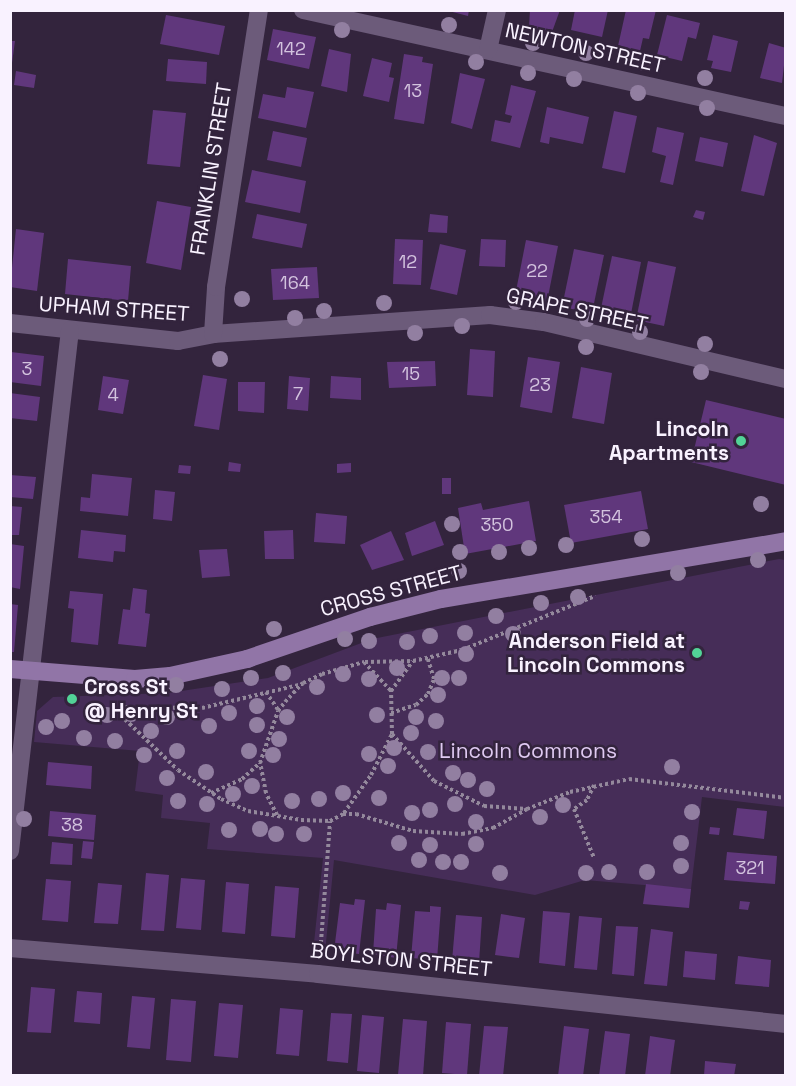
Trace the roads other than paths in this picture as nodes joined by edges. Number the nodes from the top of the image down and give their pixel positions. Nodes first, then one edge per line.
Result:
1 (259, 10) edge
2 (303, 10) edge
3 (497, 10) edge
4 (488, 50) junction
5 (786, 116) edge
6 (10, 323) edge
7 (70, 330) junction
8 (213, 334) junction
9 (786, 379) edge
10 (786, 541) edge
11 (10, 669) edge
12 (32, 671) junction
13 (10, 852) edge
14 (10, 948) edge
15 (786, 1024) edge

1 - 8 street, FRANKLIN STREET
2 - 4 street, NEWTON STREET
3 - 4 street
4 - 5 street, NEWTON STREET
6 - 7 street, UPHAM STREET
7 - 8 street, UPHAM STREET
7 - 12 street
8 - 9 street, GRAPE STREET
10 - 12 main road, CROSS STREET
11 - 12 main road, CROSS STREET
12 - 13 street
14 - 15 street, BOYLSTON STREET

